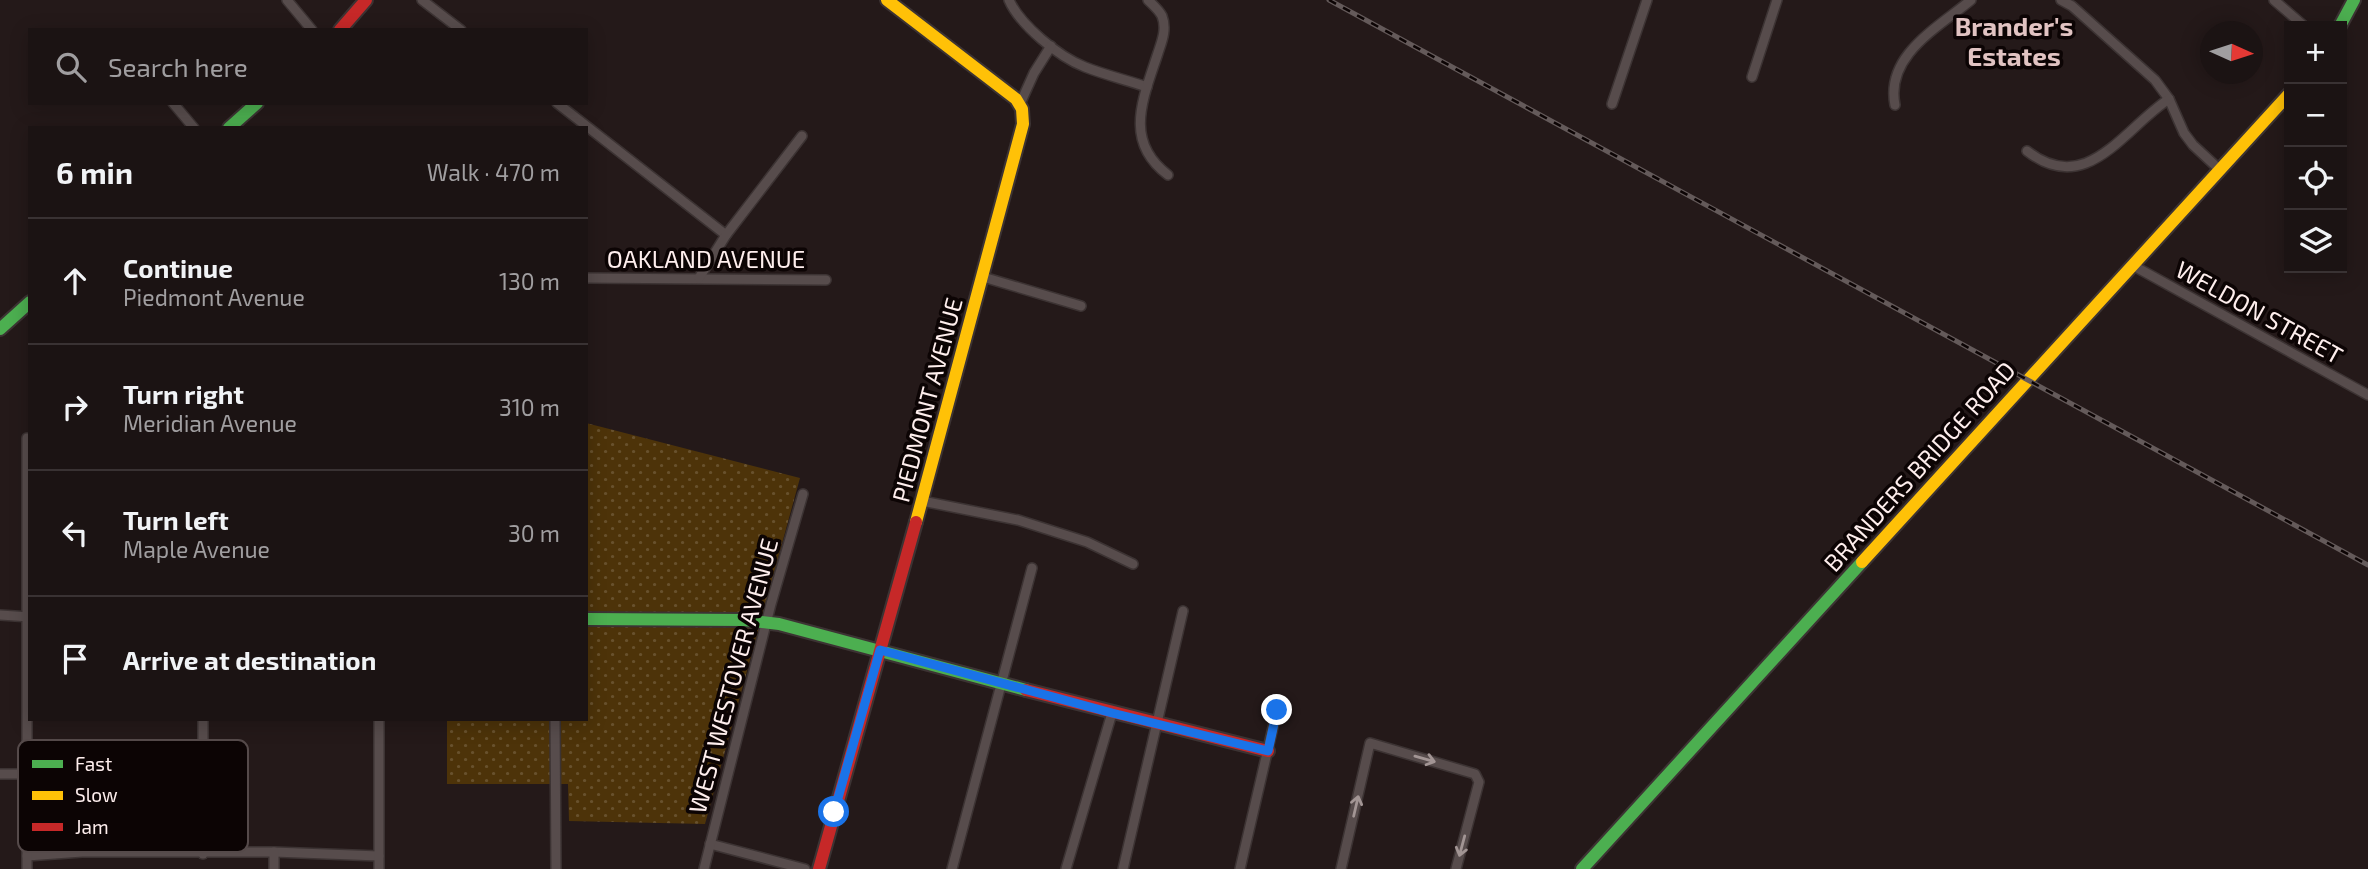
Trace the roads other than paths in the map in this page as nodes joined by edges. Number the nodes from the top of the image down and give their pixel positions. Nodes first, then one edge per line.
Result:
1 (287, 0) edge
2 (366, 0) edge
3 (422, 0) edge
4 (887, 0) edge
5 (1009, 0) edge
6 (1148, 0) edge
7 (1647, 0) edge
8 (1777, 0) edge
9 (1971, 0) edge
10 (2061, 0) edge
11 (2274, 0) edge
12 (2354, 0) edge
13 (2298, 21) edge
14 (2343, 21) edge
15 (310, 28) edge
16 (342, 28) edge
17 (458, 28) edge
18 (1051, 46) junction
19 (1752, 77) dead end
20 (1147, 86) junction
21 (2169, 99) junction
22 (2284, 100) edge
23 (1020, 104) junction
24 (1612, 104) dead end
25 (175, 105) edge
26 (255, 105) edge
27 (559, 105) edge
28 (1895, 105) dead end
29 (192, 126) edge
30 (231, 126) edge
31 (586, 126) edge
32 (588, 128) edge
33 (802, 135) dead end
34 (2027, 151) dead end
35 (2220, 170) junction
36 (1168, 175) dead end
37 (726, 235) junction
38 (2132, 265) junction
39 (588, 278) edge
40 (699, 278) junction
41 (983, 278) junction
42 (826, 279) dead end
43 (28, 304) edge
44 (1081, 306) dead end
45 (0, 329) edge
46 (2368, 395) edge
47 (27, 438) dead end
48 (803, 494) dead end
49 (922, 501) junction
50 (1133, 564) dead end
51 (1032, 568) dead end
52 (1183, 611) dead end
53 (0, 615) edge
54 (28, 616) edge
55 (588, 619) edge
56 (766, 621) junction
57 (880, 650) junction
58 (1001, 684) junction
59 (1277, 710) dead end
60 (1112, 713) junction
61 (203, 721) edge
62 (379, 721) edge
63 (555, 721) edge
64 (1157, 723) junction
65 (26, 740) edge
66 (203, 740) edge
67 (1268, 751) junction
68 (0, 774) edge
69 (18, 774) edge
70 (710, 844) junction
71 (27, 852) edge
72 (274, 852) junction
73 (203, 853) joint
74 (27, 856) junction
75 (379, 856) junction
76 (27, 869) edge
77 (274, 869) edge
78 (379, 869) edge
79 (556, 869) edge
80 (704, 869) edge
81 (805, 869) edge
82 (819, 869) edge
83 (951, 869) edge
84 (1066, 869) edge
85 (1123, 869) edge
86 (1240, 869) edge
87 (1341, 869) edge
88 (1456, 869) edge
89 (1583, 869) edge

1 - 15 street
2 - 16 street
3 - 17 street
4 - 23 street
5 - 18 street
6 - 20 street
7 - 24 street
8 - 19 street
9 - 28 street
10 - 21 street
11 - 13 street
12 - 14 street
18 - 20 street
18 - 23 street
20 - 36 street
21 - 34 street
21 - 35 street
22 - 35 street, BRANDERS BRIDGE ROAD
23 - 41 street, PIEDMONT AVENUE
25 - 29 street
26 - 30 street
27 - 31 street
32 - 37 street
33 - 37 street
35 - 38 street, BRANDERS BRIDGE ROAD
37 - 40 street
38 - 46 street, WELDON STREET
38 - 89 street, BRANDERS BRIDGE ROAD
39 - 40 street, OAKLAND AVENUE
40 - 42 street, OAKLAND AVENUE
41 - 44 street
41 - 49 street, PIEDMONT AVENUE
43 - 45 street
47 - 54 street
48 - 56 street, WEST WESTOVER AVENUE
49 - 50 street
49 - 57 street, PIEDMONT AVENUE
51 - 58 street
52 - 64 street
53 - 54 street
54 - 65 street
55 - 56 street
56 - 57 street
56 - 70 street, WEST WESTOVER AVENUE
57 - 58 street
57 - 82 street, PIEDMONT AVENUE
58 - 60 street
58 - 83 street
59 - 67 street
60 - 64 street
60 - 84 street
61 - 66 street
62 - 75 street
63 - 79 street
64 - 67 street
64 - 85 street
67 - 86 street
68 - 69 street
70 - 80 street, WEST WESTOVER AVENUE
70 - 81 street
71 - 74 street
72 - 73 street
72 - 75 street
72 - 77 street
73 - 74 street
74 - 76 street
75 - 78 street
87 -> 88 street

